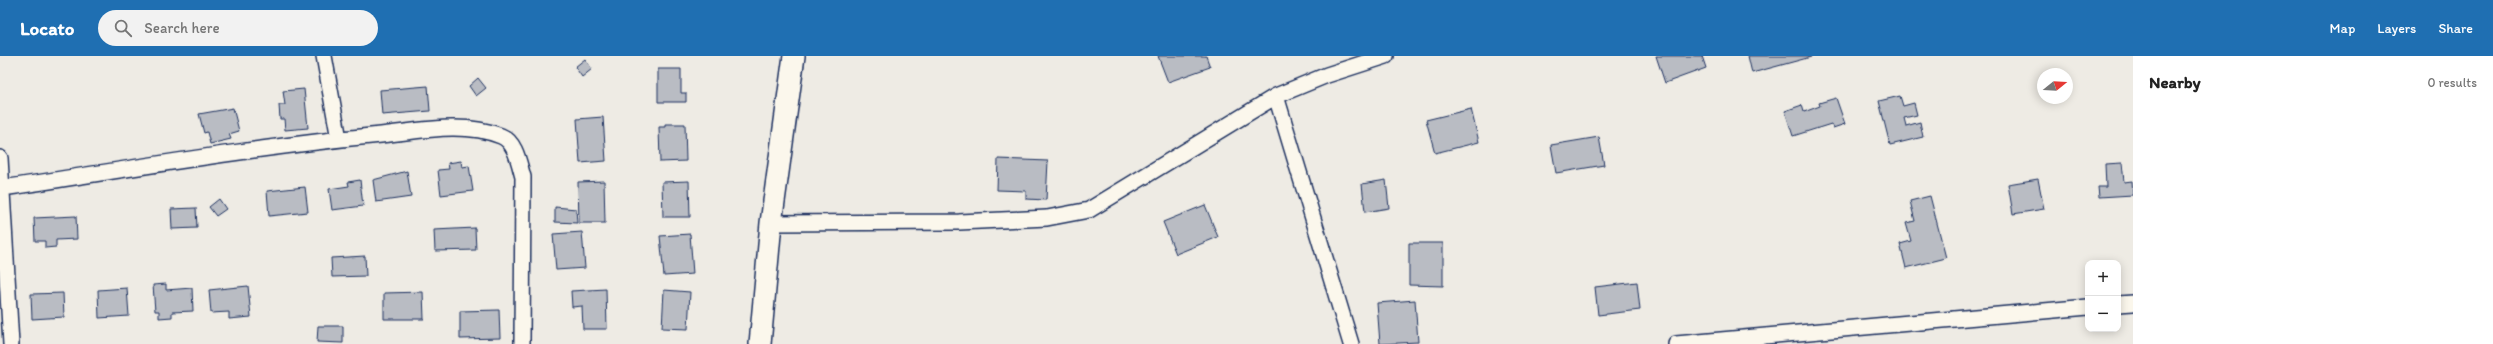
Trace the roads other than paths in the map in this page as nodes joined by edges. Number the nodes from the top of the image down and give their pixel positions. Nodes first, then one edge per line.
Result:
1 (324, 56) edge
2 (794, 56) edge
3 (1386, 56) edge
4 (1276, 96) junction
5 (339, 139) junction
6 (0, 158) edge
7 (3, 188) junction
8 (772, 223) junction
9 (2133, 303) edge
10 (2121, 304) edge
11 (2085, 307) edge
12 (11, 344) edge
13 (522, 344) edge
14 (760, 344) edge
15 (1351, 344) edge
16 (1676, 344) edge

1 - 5 street
2 - 8 main road
3 - 4 street
4 - 8 street
4 - 15 street
5 - 7 street
5 - 13 street
6 - 7 street
7 - 12 street
8 - 14 main road
9 - 10 street
11 - 16 street

